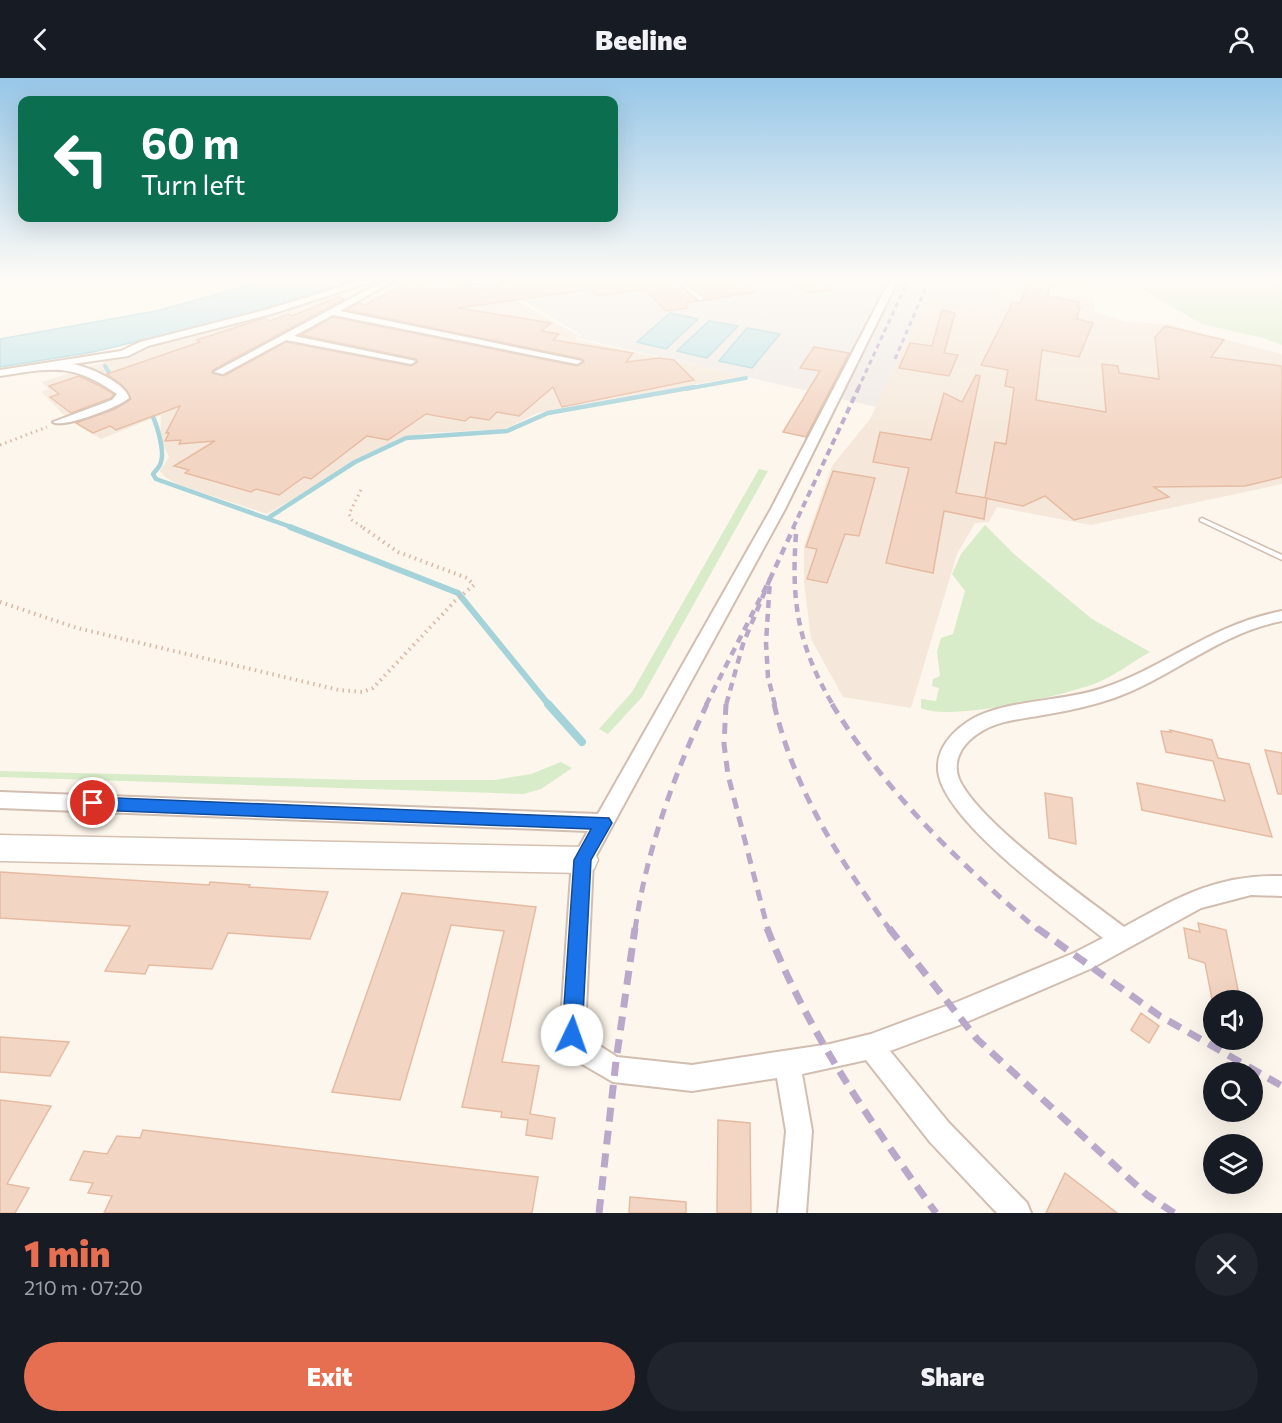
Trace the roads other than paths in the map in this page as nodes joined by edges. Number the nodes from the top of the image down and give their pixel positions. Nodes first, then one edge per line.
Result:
1 (195, 331) edge
2 (295, 331) edge
3 (426, 331) edge
4 (868, 331) edge
5 (284, 337) junction
6 (411, 361) dead end
7 (577, 361) dead end
8 (48, 366) junction
9 (219, 372) dead end
10 (0, 373) edge
11 (59, 422) road end
12 (1202, 520) dead end
13 (1282, 558) edge
14 (1282, 616) edge
15 (0, 800) edge
16 (603, 823) junction
17 (0, 848) edge
18 (583, 860) junction
19 (1282, 886) edge
20 (1122, 939) junction
21 (871, 1046) junction
22 (787, 1063) junction
23 (792, 1213) edge
24 (1017, 1213) edge

1 - 8 street
2 - 5 street
3 - 7 street
4 - 16 street
5 - 6 street
5 - 9 street
8 - 10 street
8 - 11 street
12 - 13 lane
14 - 20 street
15 - 16 street
16 - 18 street
17 - 18 street
18 - 22 street
19 - 20 street
20 - 21 street
21 - 22 street
21 - 24 street
22 - 23 street

